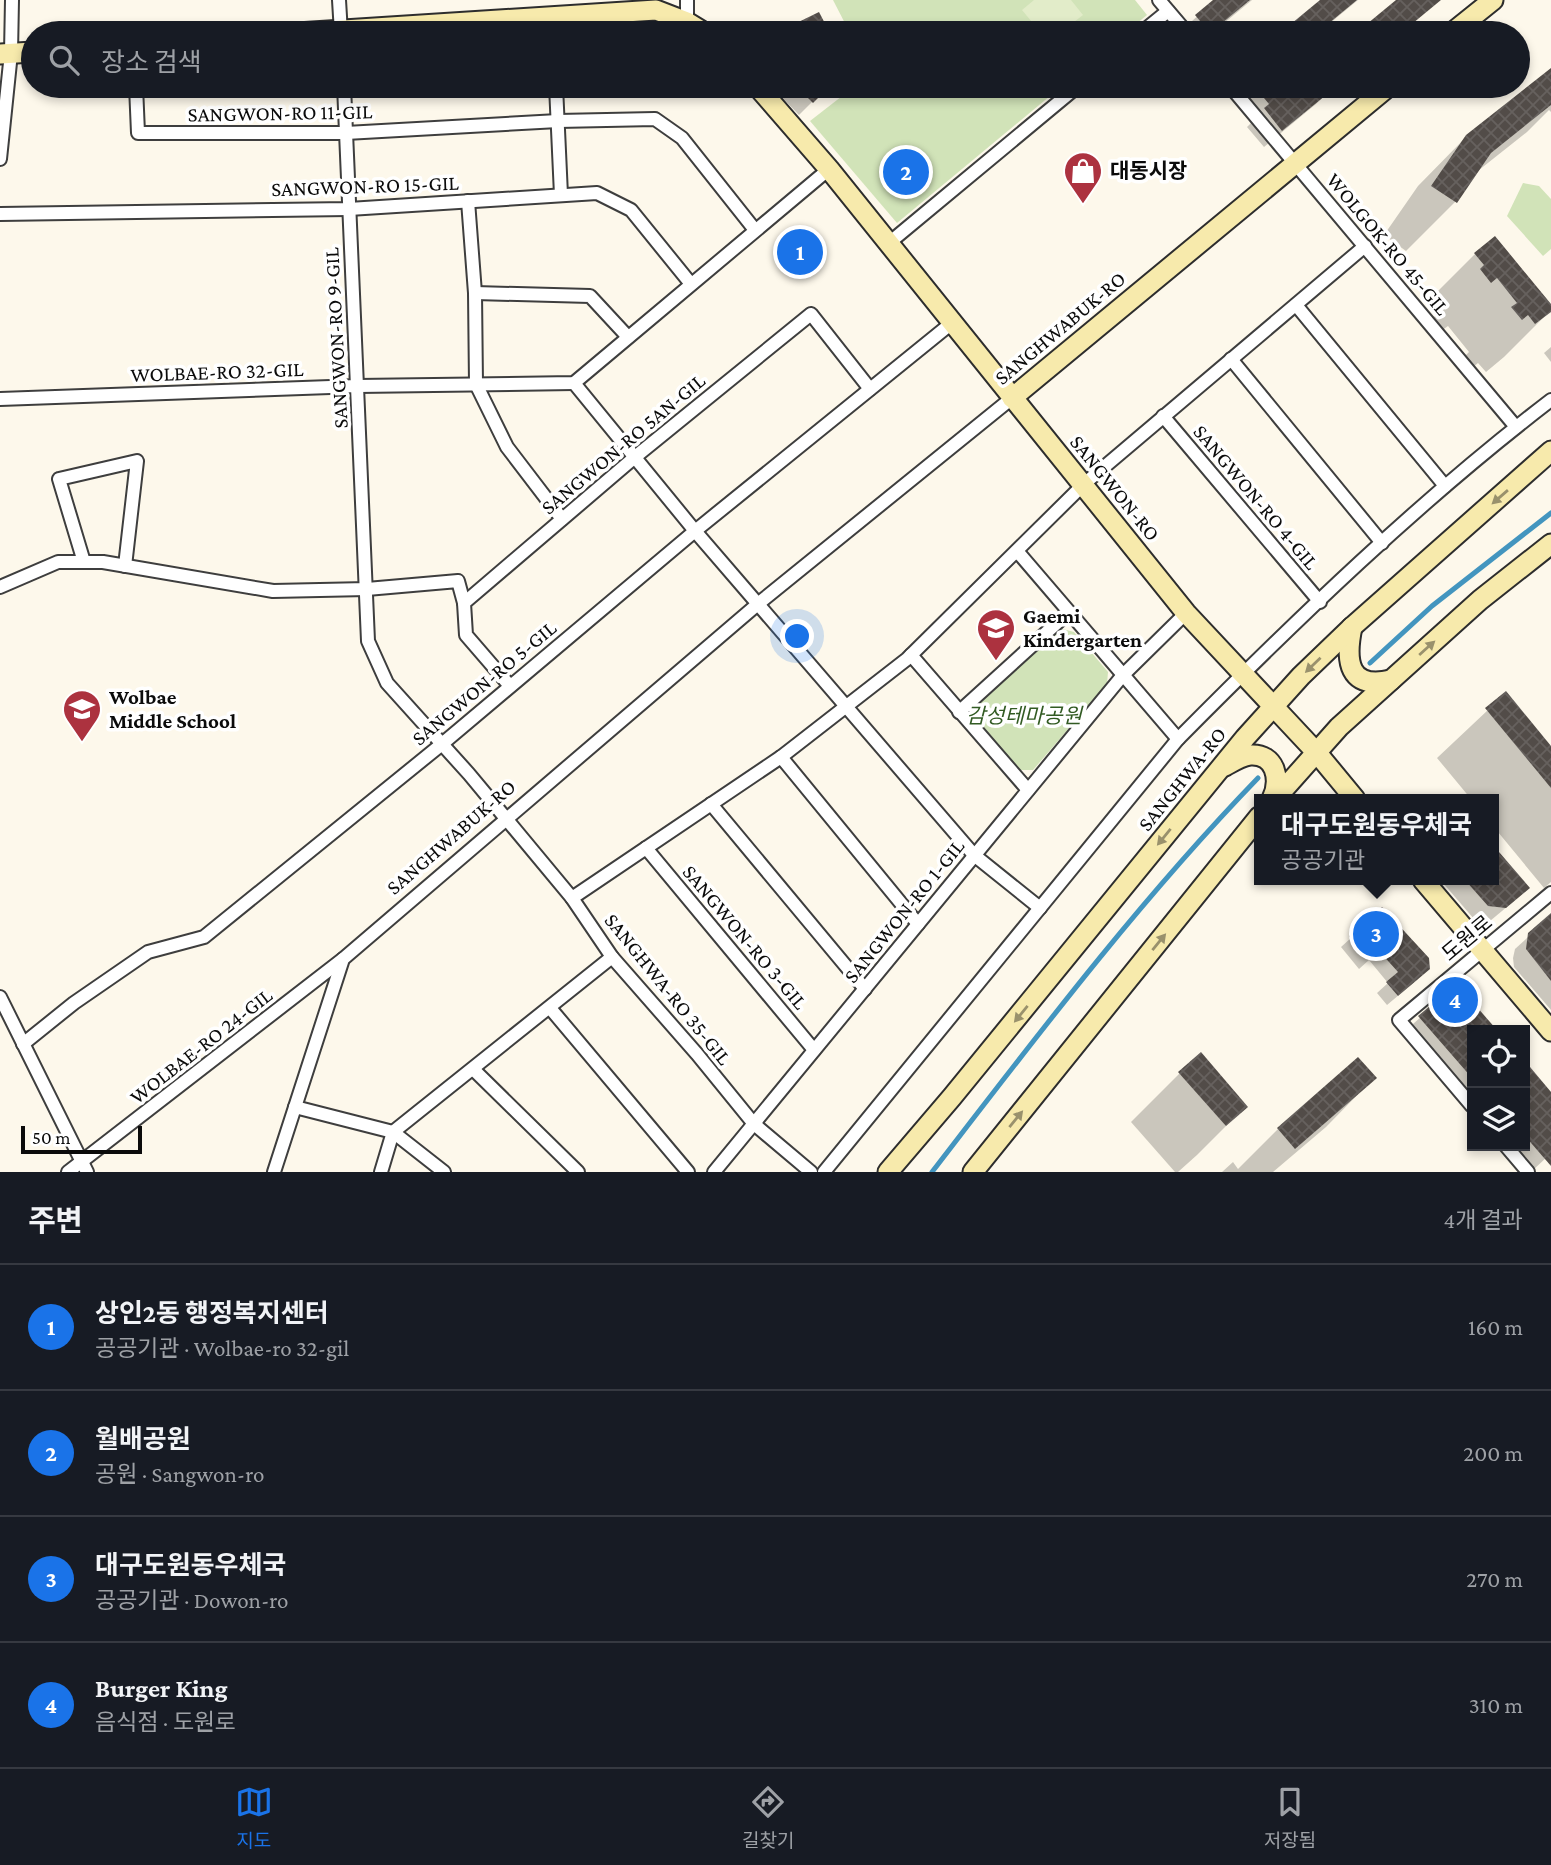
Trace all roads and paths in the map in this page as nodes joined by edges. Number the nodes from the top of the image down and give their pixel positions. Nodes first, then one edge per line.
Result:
1 (12, 0) edge
2 (340, 0) edge
3 (687, 0) edge
4 (1160, 0) edge
5 (1493, 0) edge
6 (1168, 11) junction
7 (341, 21) edge
8 (574, 21) edge
9 (684, 21) edge
10 (687, 21) edge
11 (1156, 21) edge
12 (1177, 21) edge
13 (1467, 21) edge
14 (6, 53) edge
15 (137, 98) edge
16 (345, 98) edge
17 (557, 98) edge
18 (767, 98) edge
19 (1064, 98) edge
20 (1240, 98) edge
21 (1374, 98) edge
22 (558, 121) junction
23 (346, 133) junction
24 (0, 159) edge
25 (1294, 163) junction
26 (829, 169) junction
27 (561, 195) junction
28 (468, 201) junction
29 (349, 209) junction
30 (0, 214) edge
31 (755, 230) junction
32 (889, 243) junction
33 (1365, 246) junction
34 (691, 284) junction
35 (475, 293) junction
36 (1296, 305) junction
37 (953, 322) junction
38 (628, 337) junction
39 (1231, 359) junction
40 (574, 383) junction
41 (477, 384) junction
42 (358, 386) junction
43 (870, 389) junction
44 (1012, 398) junction
45 (0, 399) edge
46 (1551, 400) edge
47 (1163, 416) junction
48 (1516, 427) junction
49 (1551, 451) edge
50 (635, 457) junction
51 (1084, 484) junction
52 (1445, 486) junction
53 (562, 519) junction
54 (695, 531) junction
55 (1382, 543) junction
56 (1551, 544) edge
57 (1017, 551) junction
58 (84, 562) junction
59 (125, 566) junction
60 (0, 587) edge
61 (367, 589) junction
62 (1320, 602) junction
63 (464, 603) junction
64 (759, 603) junction
65 (1069, 612) junction
66 (1186, 613) junction
67 (1352, 627) junction
68 (911, 655) junction
69 (1242, 674) junction
70 (1123, 675) junction
71 (1391, 680) junction
72 (510, 686) junction
73 (845, 707) junction
74 (1272, 708) junction
75 (960, 712) junction
76 (1178, 738) junction
77 (442, 744) junction
78 (1317, 753) junction
79 (781, 757) junction
80 (1219, 769) junction
81 (1028, 790) junction
82 (1274, 794) edge
83 (1278, 794) edge
84 (1351, 794) edge
85 (711, 804) junction
86 (505, 820) junction
87 (1254, 823) edge
88 (646, 848) junction
89 (974, 855) junction
90 (1427, 885) edge
91 (1551, 893) edge
92 (572, 898) junction
93 (1040, 908) junction
94 (918, 924) junction
95 (1482, 951) junction
96 (612, 957) junction
97 (343, 959) junction
98 (865, 989) junction
99 (0, 997) edge
100 (550, 1008) junction
101 (1551, 1031) edge
102 (23, 1044) junction
103 (814, 1050) junction
104 (472, 1069) junction
105 (1467, 1100) edge
106 (295, 1107) junction
107 (754, 1124) junction
108 (393, 1132) junction
109 (1510, 1151) edge
110 (85, 1167) edge
111 (68, 1172) edge
112 (274, 1172) edge
113 (381, 1172) edge
114 (444, 1172) edge
115 (578, 1172) edge
116 (688, 1172) edge
117 (714, 1172) edge
118 (811, 1172) edge
119 (824, 1172) edge
120 (888, 1172) edge
121 (973, 1172) edge
122 (1528, 1172) edge

1 - 14 street
2 - 7 street
3 - 10 street
4 - 6 street
5 - 13 street
6 - 11 street
6 - 12 street
8 - 9 street
14 - 24 street
15 - 23 street, SANGWON-RO 11-GIL
16 - 23 street, SANGWON-RO 9-GIL
17 - 22 street
18 - 26 street, SANGWON-RO
19 - 32 street
20 - 25 street, WOLGOK-RO 45-GIL
21 - 25 street, SANGHWABUK-RO
22 - 23 street, SANGWON-RO 11-GIL
22 - 27 street
22 - 31 street, SANGWON-RO 11-GIL
23 - 29 street, SANGWON-RO 9-GIL
25 - 33 street, WOLGOK-RO 45-GIL
25 - 44 street, SANGHWABUK-RO
26 - 31 street
26 - 32 street, SANGWON-RO
27 - 28 street, SANGWON-RO 15-GIL
27 - 34 street, SANGWON-RO 15-GIL
28 - 29 street, SANGWON-RO 15-GIL
28 - 35 street
29 - 30 street, SANGWON-RO 15-GIL
29 - 42 street, SANGWON-RO 9-GIL
31 - 34 street
32 - 37 street, SANGWON-RO
33 - 36 street, SANGWON-RO 4-GIL
33 - 48 street, WOLGOK-RO 45-GIL
34 - 38 street
35 - 38 street
35 - 41 street
36 - 39 street, SANGWON-RO 4-GIL
36 - 52 street
37 - 43 street, SANGWON-RO 5-GIL
37 - 44 street, SANGWON-RO
38 - 40 street
39 - 47 street, SANGWON-RO 4-GIL
39 - 55 street
40 - 41 street, WOLBAE-RO 32-GIL
40 - 50 street
41 - 42 street, WOLBAE-RO 32-GIL
41 - 53 street
42 - 45 street, WOLBAE-RO 32-GIL
42 - 61 street, SANGWON-RO 9-GIL
43 - 50 street, SANGWON-RO 5AN-GIL
43 - 54 street, SANGWON-RO 5-GIL
44 - 51 street, SANGWON-RO
44 - 64 street, SANGHWABUK-RO
46 - 48 street
47 - 51 street, SANGWON-RO 4-GIL
47 - 62 street, SANGWON-RO 4-GIL
48 - 52 street
49 -> 67 street, SANGHWA-RO
50 - 53 street, SANGWON-RO 5AN-GIL
50 - 54 street
51 - 57 street
51 - 66 street, SANGWON-RO
52 - 55 street
53 - 63 street, SANGWON-RO 5AN-GIL
54 - 64 street
54 - 72 street, SANGWON-RO 5-GIL
55 - 62 street
71 -> 56 street
57 - 65 street
57 - 68 street
58 - 59 street
58 - 59 street
58 - 60 street
59 - 61 street
61 - 63 street
61 - 77 street, SANGWON-RO 9-GIL
62 - 69 street
63 - 72 street
64 - 73 street
64 - 86 street, SANGHWABUK-RO
65 - 70 street
65 - 75 street
66 - 69 street, SANGWON-RO
66 - 70 street, SANGWON-RO 1-GIL
67 - 71 street
67 -> 74 street, SANGHWA-RO
68 - 73 street
68 - 75 street
69 - 74 street, SANGWON-RO
69 - 76 street
70 - 76 street
70 - 81 street, SANGWON-RO 1-GIL
71 - 78 street
72 - 77 street, SANGWON-RO 5-GIL
73 - 79 street
73 - 89 street
74 - 78 street, SANGWON-RO
74 - 80 street, SANGHWA-RO
75 - 81 street
76 - 93 street
77 - 86 street, SANGWON-RO 9-GIL
77 - 102 street, SANGWON-RO 5-GIL
78 - 83 street
78 - 84 street, SANGWON-RO
79 - 85 street
79 - 94 street
80 - 82 street
80 -> 120 street, SANGHWA-RO
81 - 89 street, SANGWON-RO 1-GIL
85 - 88 street
85 - 98 street
86 - 92 street, SANGHWA-RO 35-GIL
86 - 97 street, SANGHWABUK-RO
121 -> 87 street
88 - 92 street
88 - 103 street, SANGWON-RO 3-GIL
89 - 93 street
89 - 94 street, SANGWON-RO 1-GIL
90 - 95 street
91 - 95 street, 도원로
92 - 96 street, SANGHWA-RO 35-GIL
93 - 119 street
94 - 98 street, SANGWON-RO 1-GIL
95 - 101 street
95 - 105 street, 도원로
96 - 100 street
96 - 107 street, SANGHWA-RO 35-GIL
97 - 106 street
97 - 110 street, WOLBAE-RO 24-GIL
98 - 103 street, SANGWON-RO 1-GIL
99 - 102 street
100 - 104 street
100 - 116 street
102 - 110 street
103 - 107 street, SANGWON-RO 1-GIL
104 - 108 street
104 - 115 street
106 - 108 street
106 - 112 street
107 - 117 street, SANGWON-RO 1-GIL
107 - 118 street, SANGHWA-RO 35-GIL
108 - 113 street
108 - 114 street
109 - 122 street
110 - 111 street, WOLBAE-RO 24-GIL

